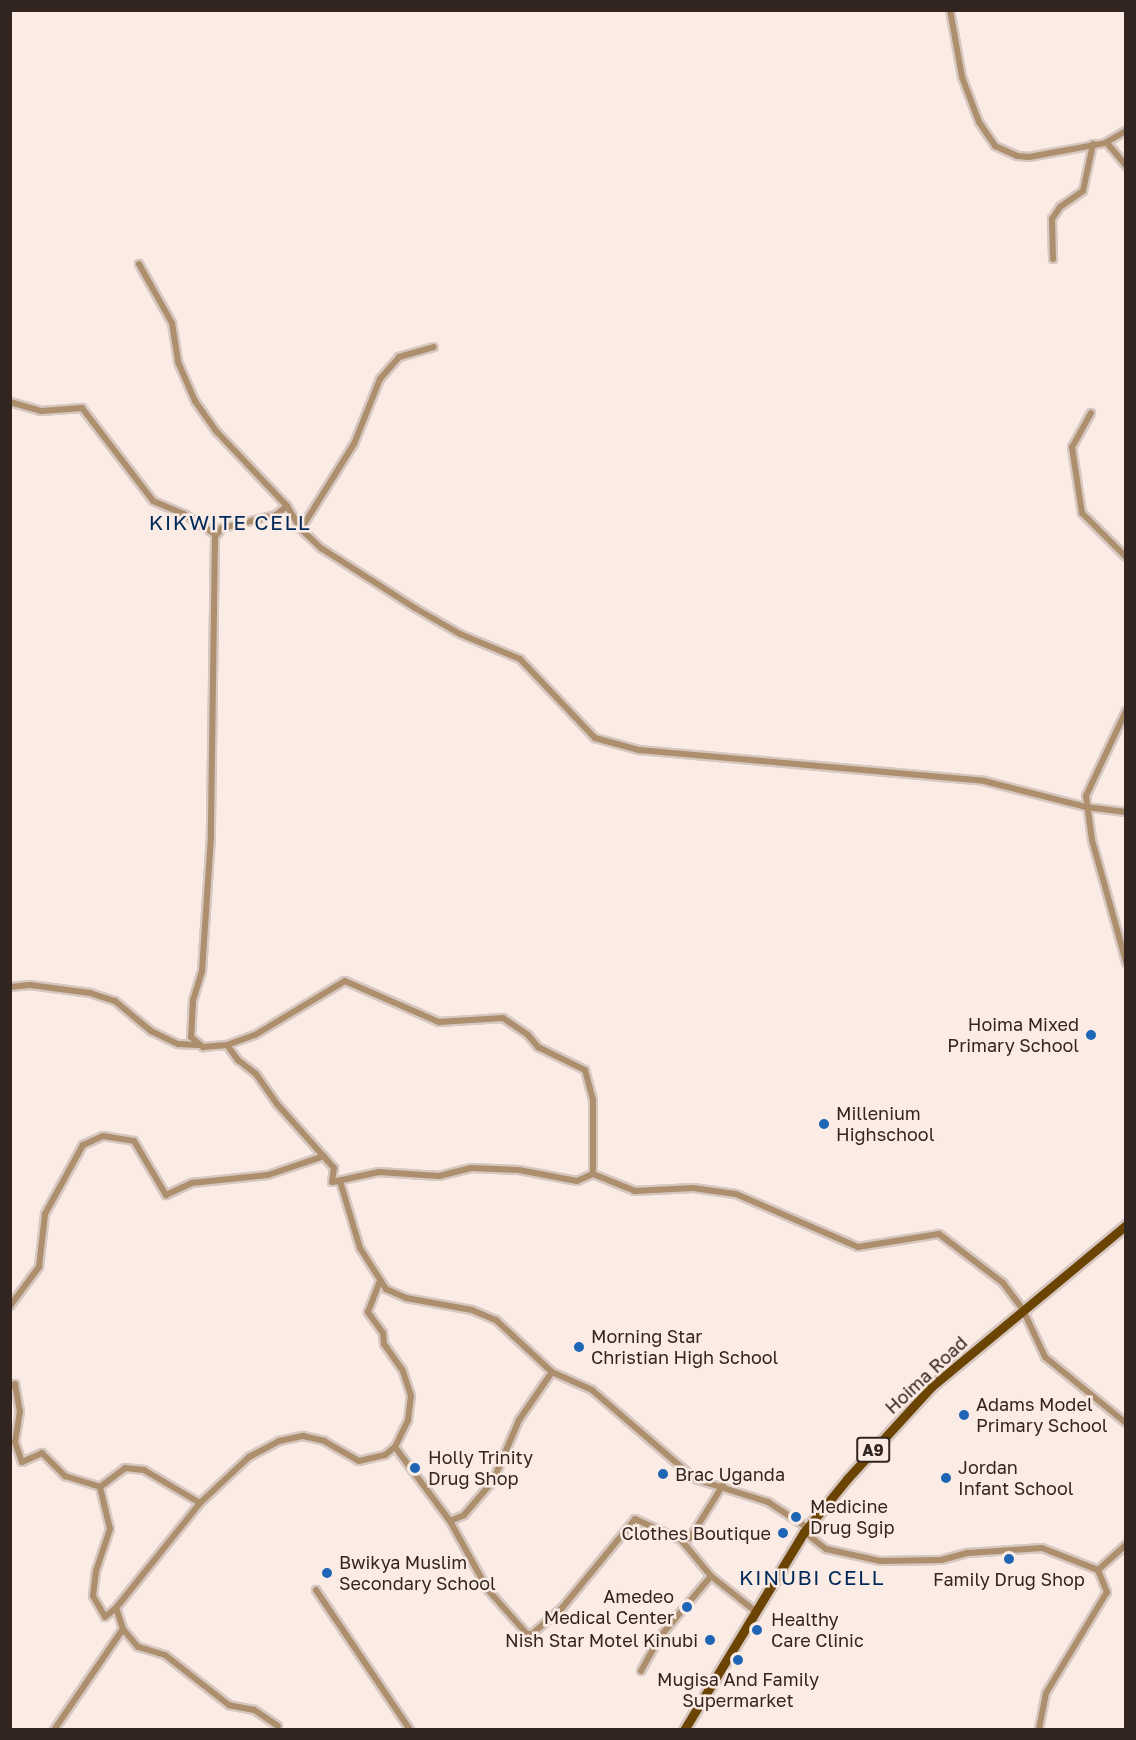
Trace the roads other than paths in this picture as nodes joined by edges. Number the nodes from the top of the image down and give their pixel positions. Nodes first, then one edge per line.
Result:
1 (950, 10) edge
2 (1125, 131) edge
3 (1107, 142) junction
4 (1093, 144) junction
5 (1125, 166) edge
6 (1053, 259) dead end
7 (139, 264) dead end
8 (434, 347) dead end
9 (10, 402) edge
10 (1091, 413) dead end
11 (287, 506) junction
12 (301, 529) junction
13 (216, 536) junction
14 (1125, 557) edge
15 (1125, 711) edge
16 (1086, 807) junction
17 (1125, 812) edge
18 (1125, 962) edge
19 (10, 987) edge
20 (198, 1045) junction
21 (227, 1045) junction
22 (324, 1156) junction
23 (592, 1174) junction
24 (332, 1182) junction
25 (1125, 1225) edge
26 (380, 1281) junction
27 (10, 1306) edge
28 (1023, 1310) junction
29 (552, 1372) junction
30 (10, 1387) edge
31 (1125, 1423) edge
32 (395, 1447) junction
33 (723, 1485) junction
34 (100, 1487) junction
35 (200, 1503) junction
36 (450, 1521) junction
37 (806, 1530) junction
38 (681, 1540) junction
39 (1125, 1545) edge
40 (1098, 1570) junction
41 (711, 1576) junction
42 (316, 1590) dead end
43 (117, 1608) junction
44 (755, 1611) junction
45 (123, 1629) junction
46 (640, 1671) dead end
47 (278, 1726) dead end
48 (54, 1730) edge
49 (411, 1730) edge
50 (684, 1730) edge
51 (1039, 1730) edge

1 - 4 street
2 - 3 street
3 - 4 street
3 - 5 street
4 - 6 street
7 - 11 street
8 - 12 street
9 - 13 street
10 - 14 street
11 - 12 street
11 - 13 street
12 - 16 street
13 - 20 street
15 - 16 street
16 - 17 street
16 - 18 street
19 - 20 street
20 - 21 street
21 - 22 street
21 - 23 street
22 - 24 street
22 - 27 street
23 - 24 street
23 - 28 street
24 - 26 street
25 - 28 main road, Hoima Road / A9
26 - 29 street
26 - 32 street
28 - 31 street
28 - 37 main road, Hoima Road / A9
29 - 33 street
29 - 36 street
30 - 34 street
32 - 35 street
32 - 36 street
33 - 37 street
33 - 38 street
34 - 35 street
34 - 43 street
35 - 43 street
36 - 38 street
37 - 40 street
37 - 44 main road, Hoima Road / A9
38 - 41 street
39 - 40 street
40 - 51 street
41 - 44 street
41 - 46 street
42 - 49 street
43 - 45 street
44 - 50 main road, Hoima Road / A9
45 - 47 street
45 - 48 street

